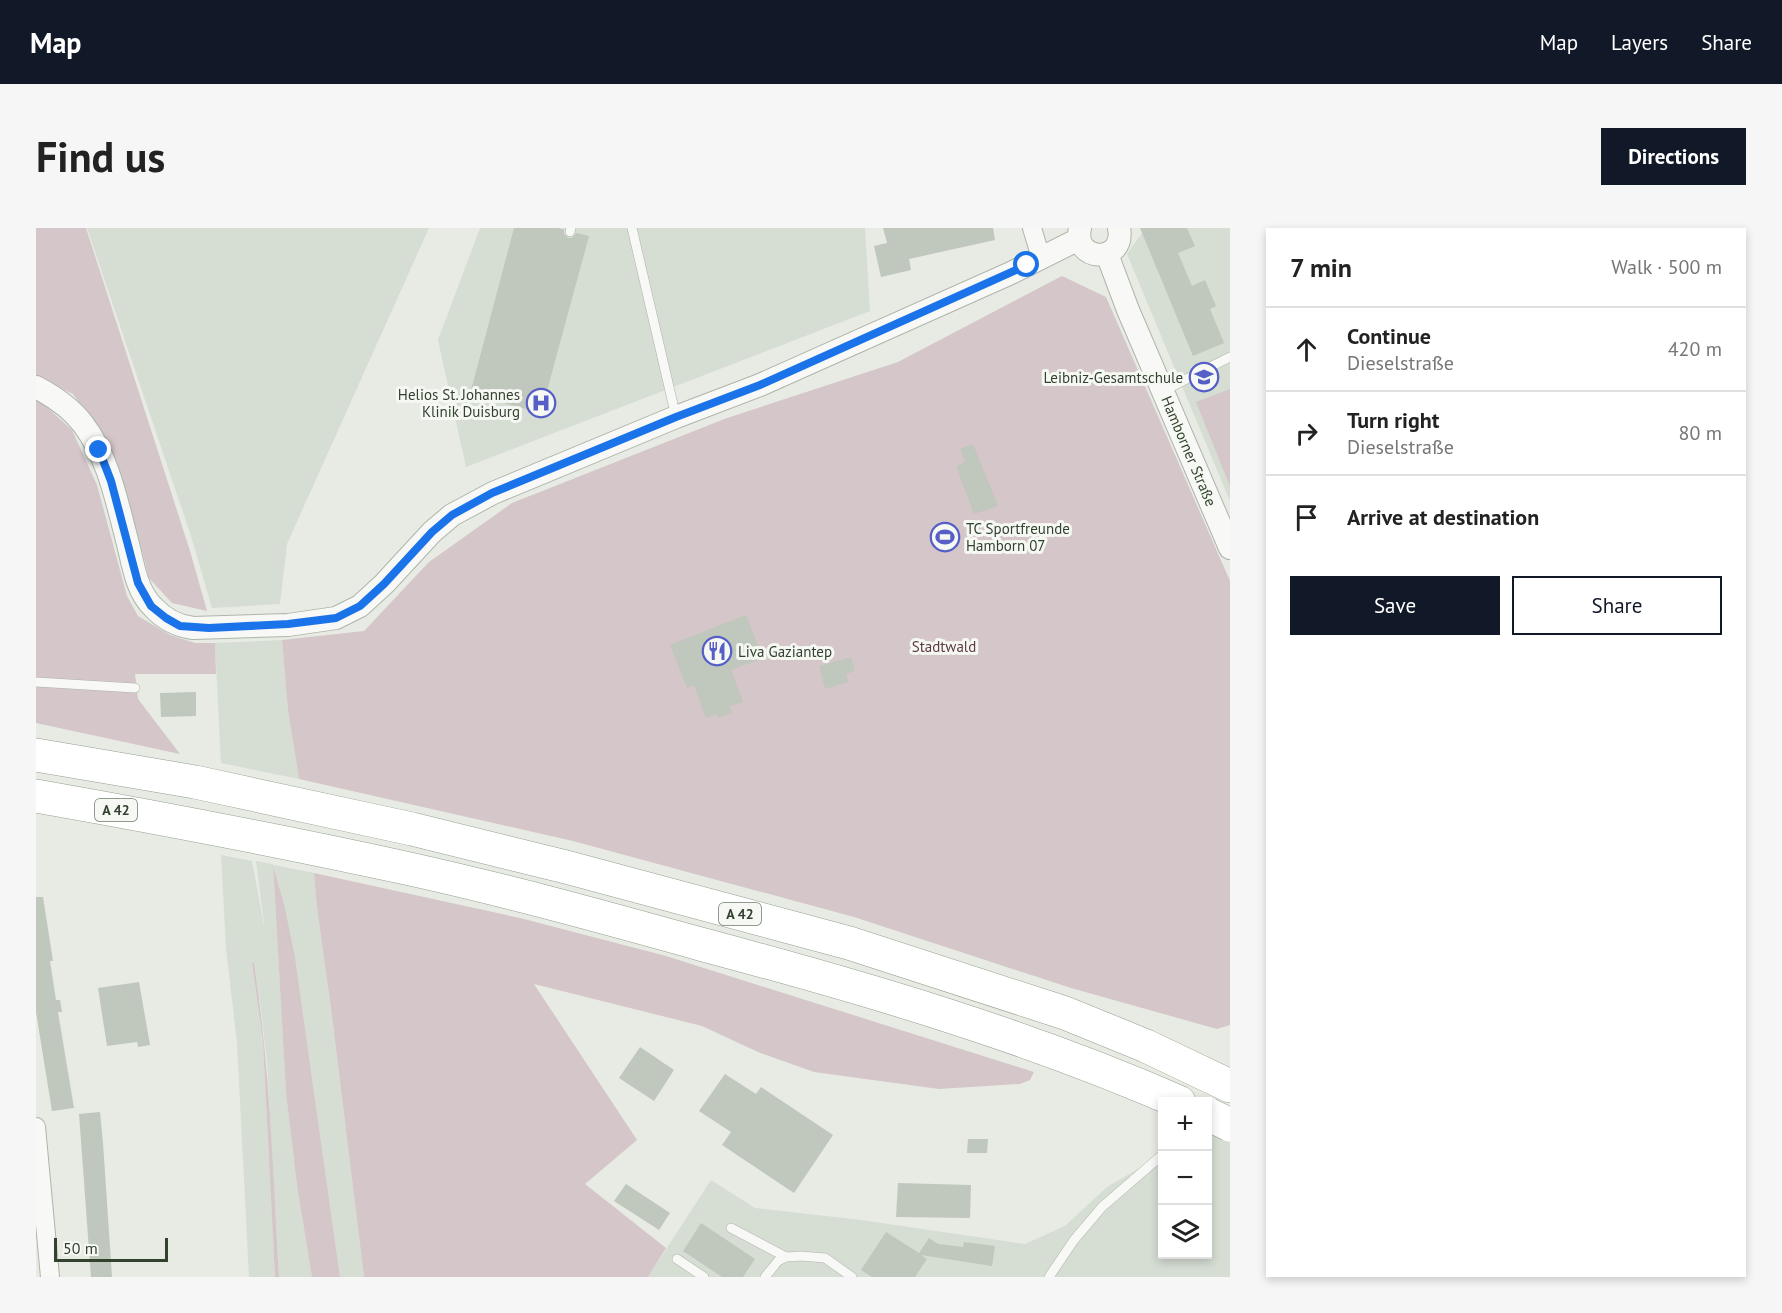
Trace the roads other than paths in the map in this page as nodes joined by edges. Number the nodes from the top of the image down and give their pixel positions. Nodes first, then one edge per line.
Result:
1 (632, 228) edge
2 (1032, 228) edge
3 (1119, 228) edge
4 (1080, 234) edge
5 (1107, 254) junction
6 (1041, 258) junction
7 (1230, 357) edge
8 (36, 387) edge
9 (1163, 391) junction
10 (676, 417) junction
11 (1230, 548) edge
12 (36, 682) edge
13 (135, 688) dead end
14 (36, 755) edge
15 (36, 796) edge
16 (1230, 1086) edge
17 (1169, 1097) edge
18 (1230, 1118) edge
19 (1218, 1122) edge
20 (36, 1127) edge
21 (1158, 1159) edge
22 (731, 1228) dead end
23 (786, 1257) junction
24 (677, 1259) dead end
25 (45, 1271) edge
26 (704, 1277) edge
27 (765, 1277) edge
28 (852, 1277) edge
29 (1049, 1277) edge

1 - 10 lane
2 - 6 street
3 - 5 street
4 - 5 street
4 - 6 street
5 - 9 street, Hamborner Straße
6 - 10 street
7 - 9 lane
8 - 10 street
9 - 11 street, Hamborner Straße
12 - 13 lane
14 - 16 highway, A 42
15 - 17 highway, A 42
18 - 19 lane
20 - 25 street
21 - 29 lane
22 - 23 lane
23 - 27 lane
23 - 28 lane
24 - 26 lane

